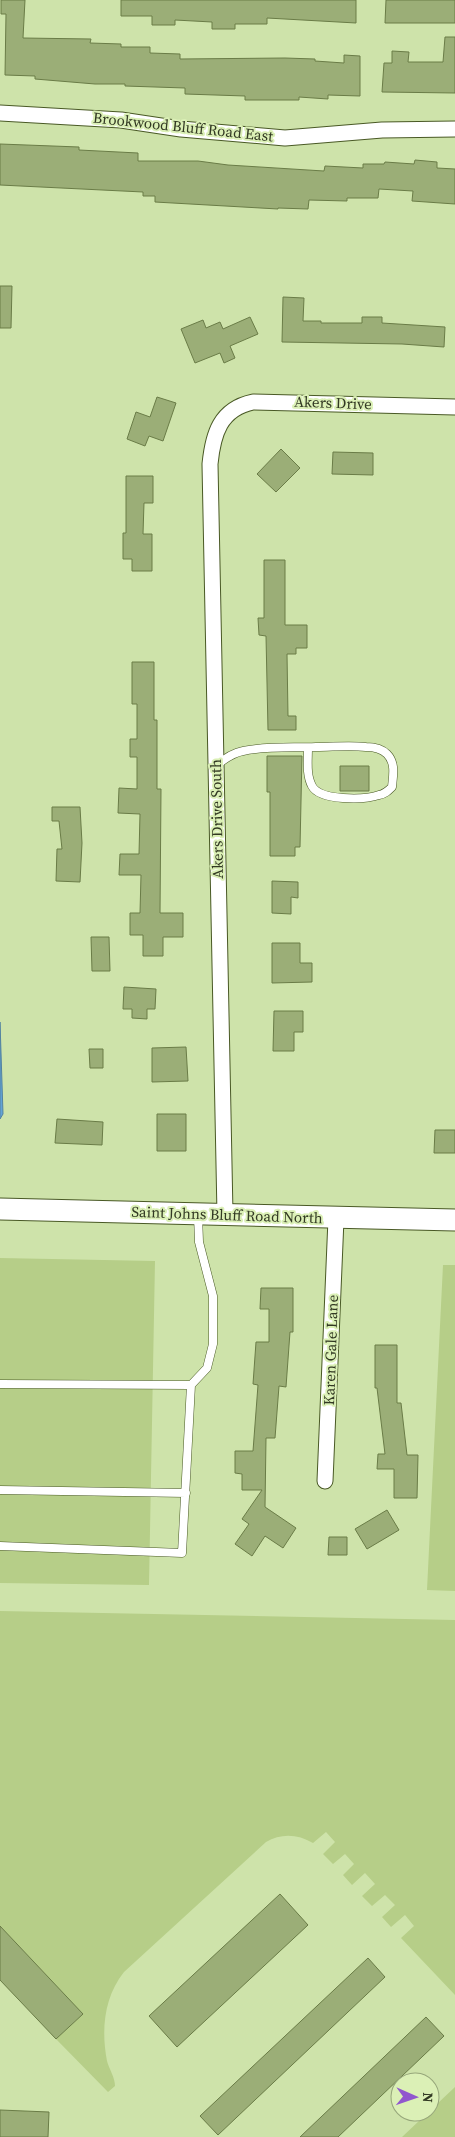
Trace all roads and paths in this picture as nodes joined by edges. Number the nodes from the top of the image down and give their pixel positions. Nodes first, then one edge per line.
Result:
1 (0, 113) edge
2 (455, 129) edge
3 (455, 407) edge
4 (219, 425) joint
5 (308, 748) junction
6 (216, 766) junction
7 (0, 1209) edge
8 (198, 1213) junction
9 (225, 1214) junction
10 (336, 1218) junction
11 (455, 1220) edge
12 (0, 1384) edge
13 (191, 1385) junction
14 (325, 1480) dead end
15 (0, 1490) edge
16 (186, 1493) junction
17 (0, 1546) edge

1 - 2 street, Brookwood Bluff Road East
3 - 4 street, Akers Drive
4 - 6 street, Akers Drive South
5 - 5 lane
5 - 6 lane
6 - 9 street, Akers Drive South
7 - 8 main road, Saint Johns Bluff Road North
8 - 9 main road, Saint Johns Bluff Road North
8 - 13 lane
9 - 10 main road, Saint Johns Bluff Road North
10 - 11 main road, Saint Johns Bluff Road North
10 - 14 street, Karen Gale Lane
12 - 13 lane
13 - 16 lane
15 - 16 lane
16 - 17 lane

